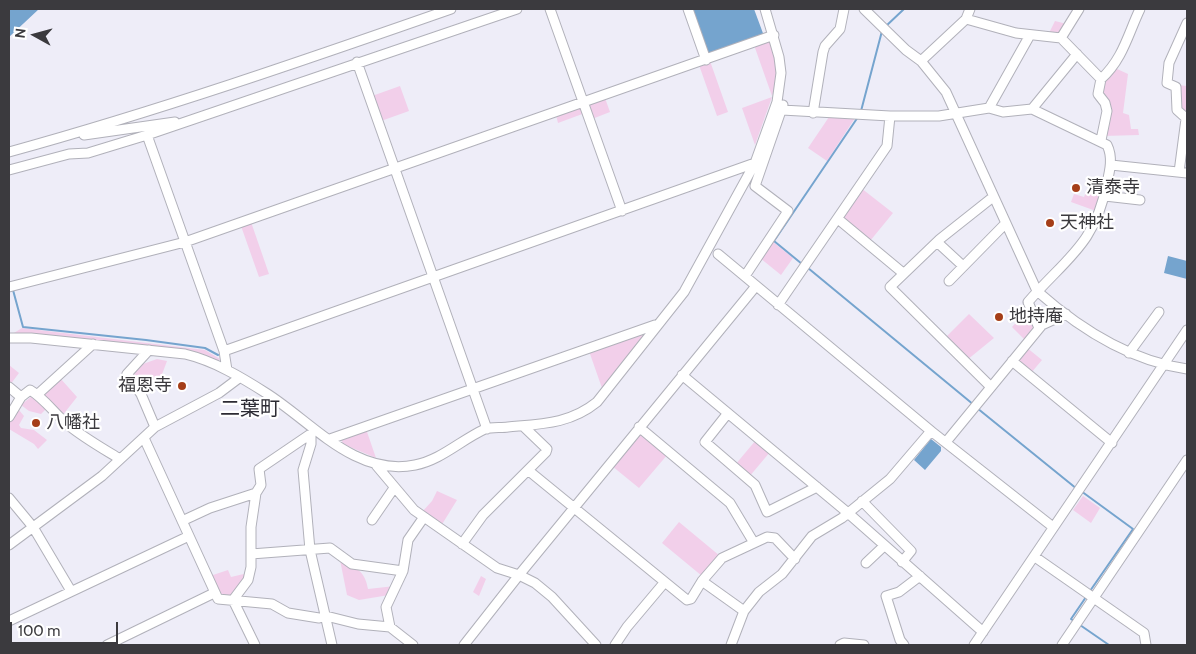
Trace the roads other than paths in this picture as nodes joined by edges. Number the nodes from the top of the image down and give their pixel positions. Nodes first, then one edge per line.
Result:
1 (452, 9) edge
2 (517, 9) edge
3 (550, 9) edge
4 (688, 9) edge
5 (765, 9) edge
6 (844, 9) edge
7 (864, 9) edge
8 (970, 9) edge
9 (1079, 9) edge
10 (1140, 9) edge
11 (966, 19) junction
12 (1187, 24) edge
13 (774, 35) junction
14 (1030, 36) junction
15 (1061, 38) junction
16 (1077, 54) junction
17 (706, 60) junction
18 (921, 61) junction
19 (357, 62) junction
20 (781, 73) junction
21 (1101, 79) junction
22 (584, 103) junction
23 (989, 108) junction
24 (782, 110) junction
25 (1032, 110) junction
26 (813, 113) junction
27 (957, 113) junction
28 (890, 116) junction
29 (1187, 119) edge
30 (190, 121) junction
31 (73, 134) junction
32 (147, 135) junction
33 (1101, 140) junction
34 (9, 152) edge
35 (755, 163) junction
36 (1110, 165) junction
37 (395, 169) junction
38 (9, 170) edge
39 (1183, 173) edge
40 (1105, 196) junction
41 (992, 197) junction
42 (1140, 200) dead end
43 (622, 211) junction
44 (838, 219) junction
45 (1005, 224) junction
46 (185, 242) junction
47 (937, 242) junction
48 (718, 254) dead end
49 (963, 266) junction
50 (903, 273) junction
51 (745, 276) junction
52 (433, 277) junction
53 (948, 281) dead end
54 (756, 286) junction
55 (9, 287) edge
56 (1037, 291) junction
57 (778, 305) junction
58 (1160, 312) dead end
59 (1066, 314) junction
60 (658, 324) junction
61 (1040, 328) junction
62 (1187, 330) edge
63 (9, 338) edge
64 (93, 344) junction
65 (149, 350) junction
66 (224, 351) junction
67 (1129, 353) junction
68 (1012, 360) junction
69 (1164, 365) junction
70 (1187, 369) edge
71 (227, 370) junction
72 (682, 375) junction
73 (239, 378) junction
74 (990, 386) junction
75 (9, 387) edge
76 (473, 389) junction
77 (38, 394) junction
78 (22, 397) junction
79 (728, 413) junction
80 (9, 417) edge
81 (523, 426) junction
82 (155, 427) junction
83 (639, 428) junction
84 (487, 429) junction
85 (931, 430) junction
86 (144, 438) junction
87 (330, 439) junction
88 (946, 442) junction
89 (1112, 443) junction
90 (120, 459) junction
91 (1187, 460) edge
92 (376, 465) junction
93 (529, 471) junction
94 (817, 487) junction
95 (394, 488) junction
96 (256, 493) junction
97 (9, 498) edge
98 (862, 502) junction
99 (574, 507) junction
100 (848, 513) junction
101 (424, 517) junction
102 (372, 520) dead end
103 (182, 521) junction
104 (34, 527) junction
105 (1053, 527) junction
106 (189, 536) junction
107 (754, 543) junction
108 (462, 544) junction
109 (9, 546) edge
110 (884, 546) junction
111 (310, 550) junction
112 (251, 554) junction
113 (1035, 557) junction
114 (795, 559) junction
115 (902, 562) junction
116 (866, 563) dead end
117 (403, 571) junction
118 (518, 574) junction
119 (920, 576) junction
120 (702, 580) junction
121 (664, 583) junction
122 (72, 591) junction
123 (214, 593) junction
124 (1095, 598) junction
125 (234, 600) junction
126 (744, 611) junction
127 (326, 616) junction
128 (9, 620) edge
129 (390, 627) junction
130 (983, 632) junction
131 (735, 644) edge
132 (107, 645) edge
133 (255, 645) edge
134 (332, 645) edge
135 (413, 645) edge
136 (464, 645) edge
137 (596, 645) edge
138 (615, 645) edge
139 (840, 645) edge
140 (864, 645) edge
141 (904, 645) edge
142 (974, 645) edge
143 (1062, 645) edge
144 (1146, 645) edge

1 - 31 street
2 - 19 street
3 - 22 street
4 - 17 street
5 - 13 street
6 - 26 street
7 - 18 street
8 - 11 street
9 - 15 street
10 - 21 street
11 - 14 street
11 - 18 street
12 - 29 street
13 - 17 street
13 - 20 street
14 - 15 street
14 - 23 street
15 - 16 street
16 - 21 street
16 - 25 street
17 - 22 street
18 - 27 street
19 - 30 street
19 - 37 street
20 - 24 street
20 - 35 street
21 - 33 street
22 - 37 street
22 - 43 street
23 - 25 street
23 - 27 street
24 - 26 street
24 - 51 street
25 - 33 street
26 - 28 street
27 - 28 street
27 - 41 street
28 - 44 street
29 - 39 street
30 - 31 street
30 - 32 street
31 - 34 street
32 - 38 street
32 - 46 street
33 - 36 street
35 - 43 street
35 - 60 street
36 - 39 street
36 - 40 street
37 - 46 street
37 - 52 street
40 - 42 street
40 - 56 street
41 - 45 street
41 - 47 street
43 - 52 street
44 - 50 street
44 - 57 street
45 - 49 street
45 - 56 street
46 - 55 street
46 - 66 street
47 - 49 street
47 - 50 street
48 - 51 street
49 - 53 street
50 - 74 street
51 - 54 street
52 - 66 street
52 - 76 street
54 - 57 street
54 - 72 street
56 - 59 street
56 - 61 street
57 - 85 street
58 - 67 street
59 - 61 street
59 - 67 street
60 - 76 street
60 - 81 street
61 - 68 street
62 - 69 street
63 - 64 street
64 - 65 street
64 - 77 street
65 - 71 street
65 - 82 street
66 - 71 street
67 - 69 street
68 - 74 street
68 - 89 street
69 - 70 street
69 - 89 street
71 - 73 street
72 - 79 street
72 - 83 street
73 - 82 street
73 - 87 street
74 - 88 street
75 - 78 street
76 - 84 street
76 - 87 street
77 - 78 street
77 - 90 street
78 - 80 street
79 - 94 street
79 - 94 street
81 - 84 street
81 - 93 street
82 - 86 street
83 - 99 street
83 - 107 street
84 - 92 street
85 - 88 street
85 - 98 street
86 - 90 street
86 - 103 street
87 - 92 street
88 - 105 street
89 - 105 street
90 - 104 street
91 - 124 street
92 - 95 street
93 - 99 street
93 - 108 street
94 - 100 street
95 - 101 street
95 - 102 street
96 - 103 street
96 - 111 street
96 - 112 street
97 - 104 street
98 - 100 street
98 - 115 street
99 - 118 street
99 - 121 street
100 - 110 street
100 - 114 street
101 - 108 street
101 - 117 street
103 - 106 street
104 - 109 street
104 - 122 street
105 - 113 street
106 - 122 street
106 - 123 street
107 - 114 street
107 - 120 street
108 - 118 street
110 - 115 street
110 - 116 street
111 - 112 street
111 - 117 street
111 - 127 street
112 - 125 street
113 - 124 street
113 - 130 street
114 - 126 street
115 - 119 street
117 - 129 street
118 - 136 street
118 - 137 street
119 - 130 street
119 - 141 street
120 - 121 street
120 - 126 street
121 - 138 street
122 - 128 street
123 - 125 street
123 - 132 street
124 - 143 street
124 - 144 street
125 - 127 street
125 - 133 street
126 - 131 street
127 - 129 street
127 - 134 street
129 - 135 street
130 - 142 street
139 - 140 street

